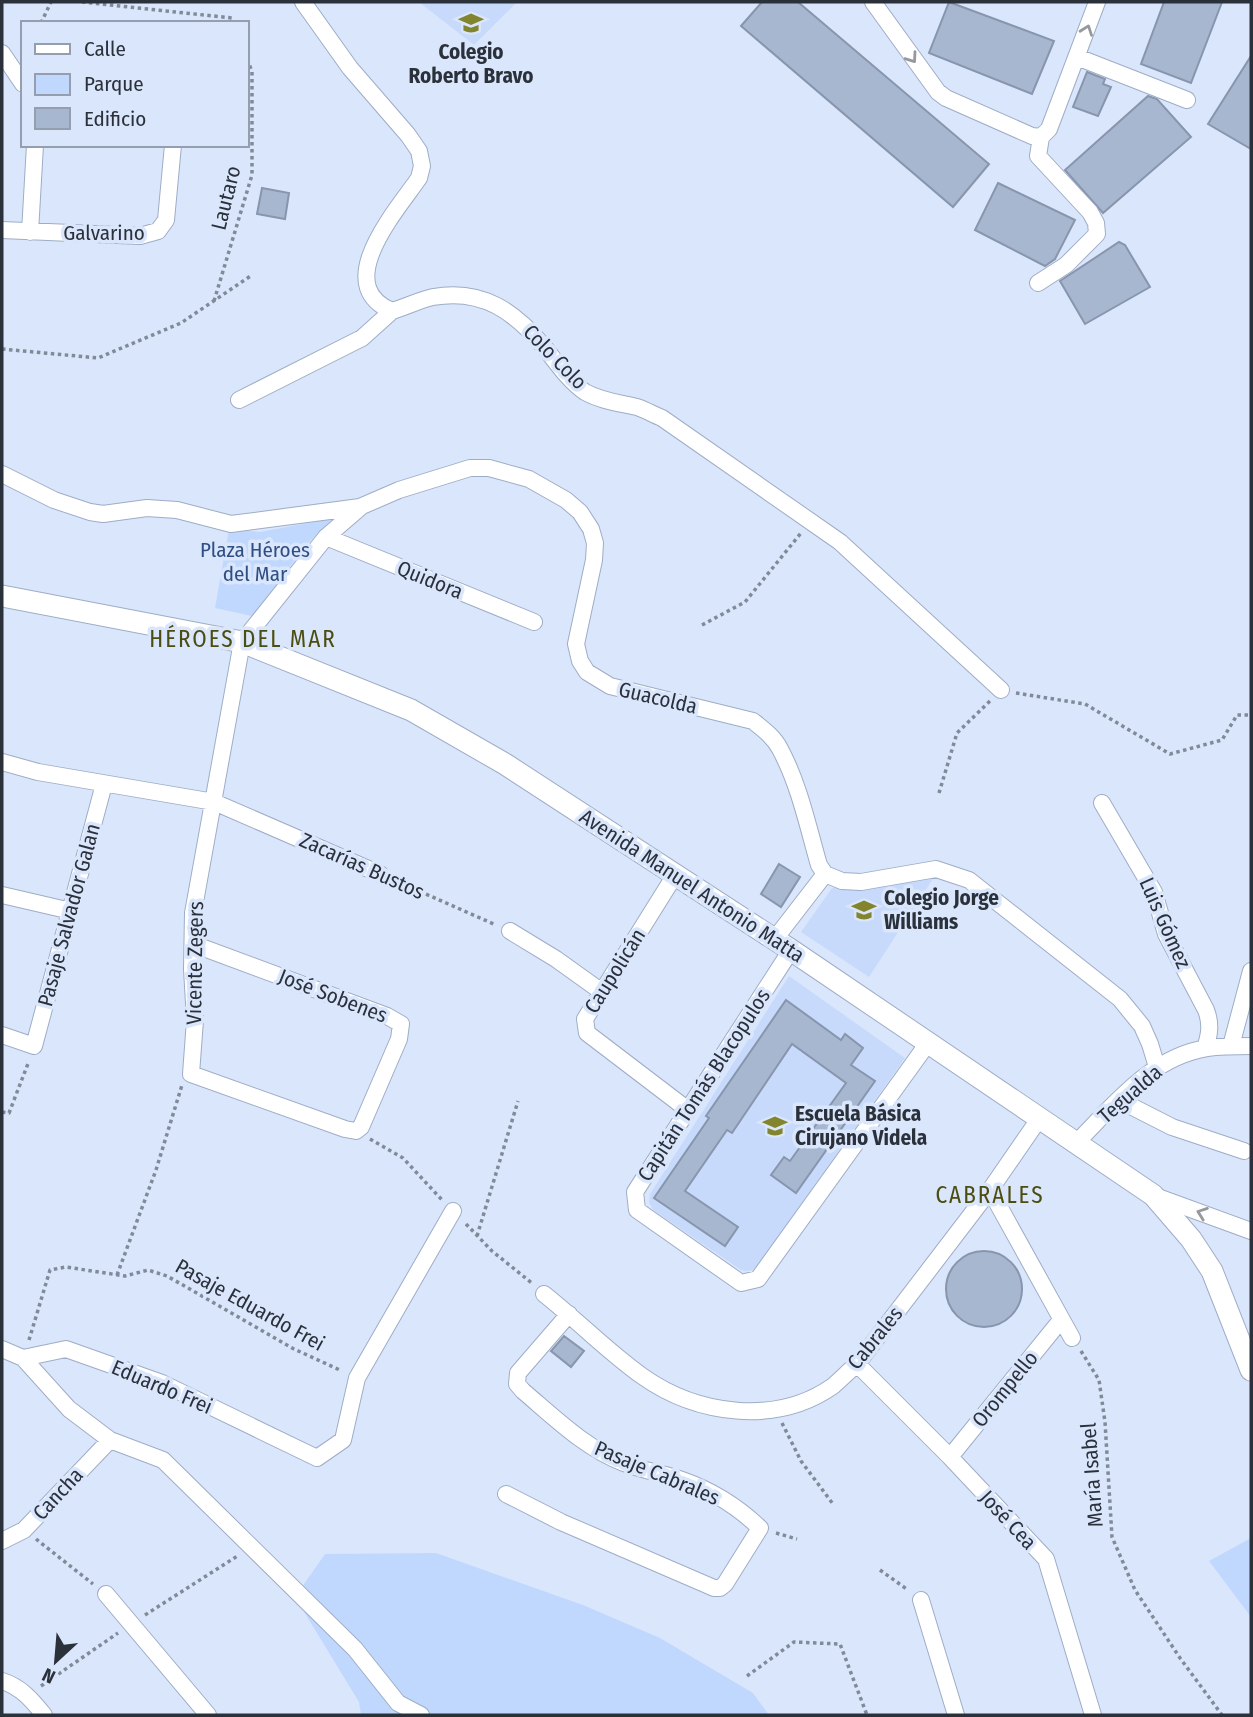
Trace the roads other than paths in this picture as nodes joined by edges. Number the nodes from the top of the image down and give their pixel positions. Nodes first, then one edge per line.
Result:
1 (303, 2) edge
2 (873, 2) edge
3 (1097, 2) edge
4 (2, 53) edge
5 (1077, 57) junction
6 (21, 81) edge
7 (1187, 100) dead end
8 (1041, 136) junction
9 (35, 147) edge
10 (173, 147) edge
11 (2, 230) edge
12 (30, 232) junction
13 (1038, 284) dead end
14 (392, 311) junction
15 (239, 400) dead end
16 (2, 474) edge
17 (362, 506) junction
18 (326, 537) junction
19 (2, 596) edge
20 (534, 622) dead end
21 (242, 642) junction
22 (1001, 690) road end
23 (2, 762) edge
24 (104, 784) junction
25 (214, 802) junction
26 (1102, 803) dead end
27 (380, 874) road end
28 (825, 874) junction
29 (675, 875) junction
30 (2, 895) edge
31 (71, 912) junction
32 (510, 931) road end
33 (193, 944) junction
34 (782, 945) junction
35 (1251, 971) edge
36 (602, 992) junction
37 (2, 1035) edge
38 (928, 1043) junction
39 (1231, 1046) junction
40 (1251, 1046) edge
41 (1205, 1048) junction
42 (1157, 1067) junction
43 (1119, 1100) junction
44 (688, 1110) junction
45 (1040, 1119) junction
46 (356, 1131) joint
47 (1076, 1143) junction
48 (1244, 1151) dead end
49 (990, 1190) junction
50 (1153, 1195) junction
51 (453, 1211) road end
52 (1251, 1231) edge
53 (544, 1294) road end
54 (569, 1314) junction
55 (1061, 1320) junction
56 (1072, 1338) road end
57 (2, 1349) edge
58 (23, 1358) junction
59 (857, 1364) junction
60 (1251, 1370) edge
61 (110, 1440) junction
62 (950, 1457) junction
63 (506, 1494) dead end
64 (2, 1541) edge
65 (106, 1594) road end
66 (921, 1600) road end
67 (2, 1682) edge
68 (44, 1715) edge
69 (208, 1715) edge
70 (421, 1715) edge
71 (957, 1715) edge
72 (1093, 1715) edge

1 - 14 street
2 -> 8 street
5 -> 3 street
4 - 6 street
5 - 7 street
5 - 8 street
8 - 13 street
9 - 12 street
10 - 12 street, Galvarino
11 - 12 street, Galvarino
14 - 15 street
14 - 22 street, Colo Colo
16 - 17 street, Guacolda
17 - 18 street, Guacolda
17 - 28 street, Guacolda
18 - 20 street, Quidora
18 - 21 street, Guacolda
19 - 21 main road, Avenida Manuel Antonio Matta
21 - 25 street, Vicente Zegers
21 - 29 main road, Avenida Manuel Antonio Matta
23 - 24 street, Zacarías Bustos
24 - 25 street, Zacarías Bustos
24 - 31 street, Pasaje Salvador Galan
25 - 27 street, Zacarías Bustos
25 - 33 street, Vicente Zegers
26 - 41 street, Luis Gómez
28 - 34 street
28 - 42 street
29 - 34 main road, Avenida Manuel Antonio Matta
29 - 36 street, Caupolicán
30 - 31 street
31 - 37 street, Pasaje Salvador Galan
32 - 36 street
33 - 46 street, Vicente Zegers
33 - 46 street, José Sobenes
34 - 38 main road, Avenida Manuel Antonio Matta
34 - 44 street, Capitán Tomás Blacopulos
35 - 39 street
36 - 44 street, Caupolicán
38 - 44 street, Capitán Tomás Blacopulos
38 - 45 main road, Avenida Manuel Antonio Matta
39 - 40 street, Tegualda
39 - 41 street, Tegualda
41 - 42 street, Tegualda
42 - 43 street, Tegualda
43 - 47 street, Tegualda
43 - 48 street
45 - 47 main road, Avenida Manuel Antonio Matta
45 - 49 street, Cabrales
47 - 50 main road, Avenida Manuel Antonio Matta
49 - 55 street
49 - 59 street, Cabrales
52 -> 50 street
50 - 60 main road, Avenida Manuel Antonio Matta
51 - 58 street, Eduardo Frei
53 - 54 street, Cabrales
54 - 59 street, Cabrales
54 - 63 street, Pasaje Cabrales
55 - 56 street
55 - 62 street, Orompello
57 - 58 street
58 - 61 street
59 - 62 street, José Cea
61 - 64 street, Cancha
61 - 70 street
62 - 72 street, José Cea
65 - 69 street
66 - 71 street
67 - 68 street

